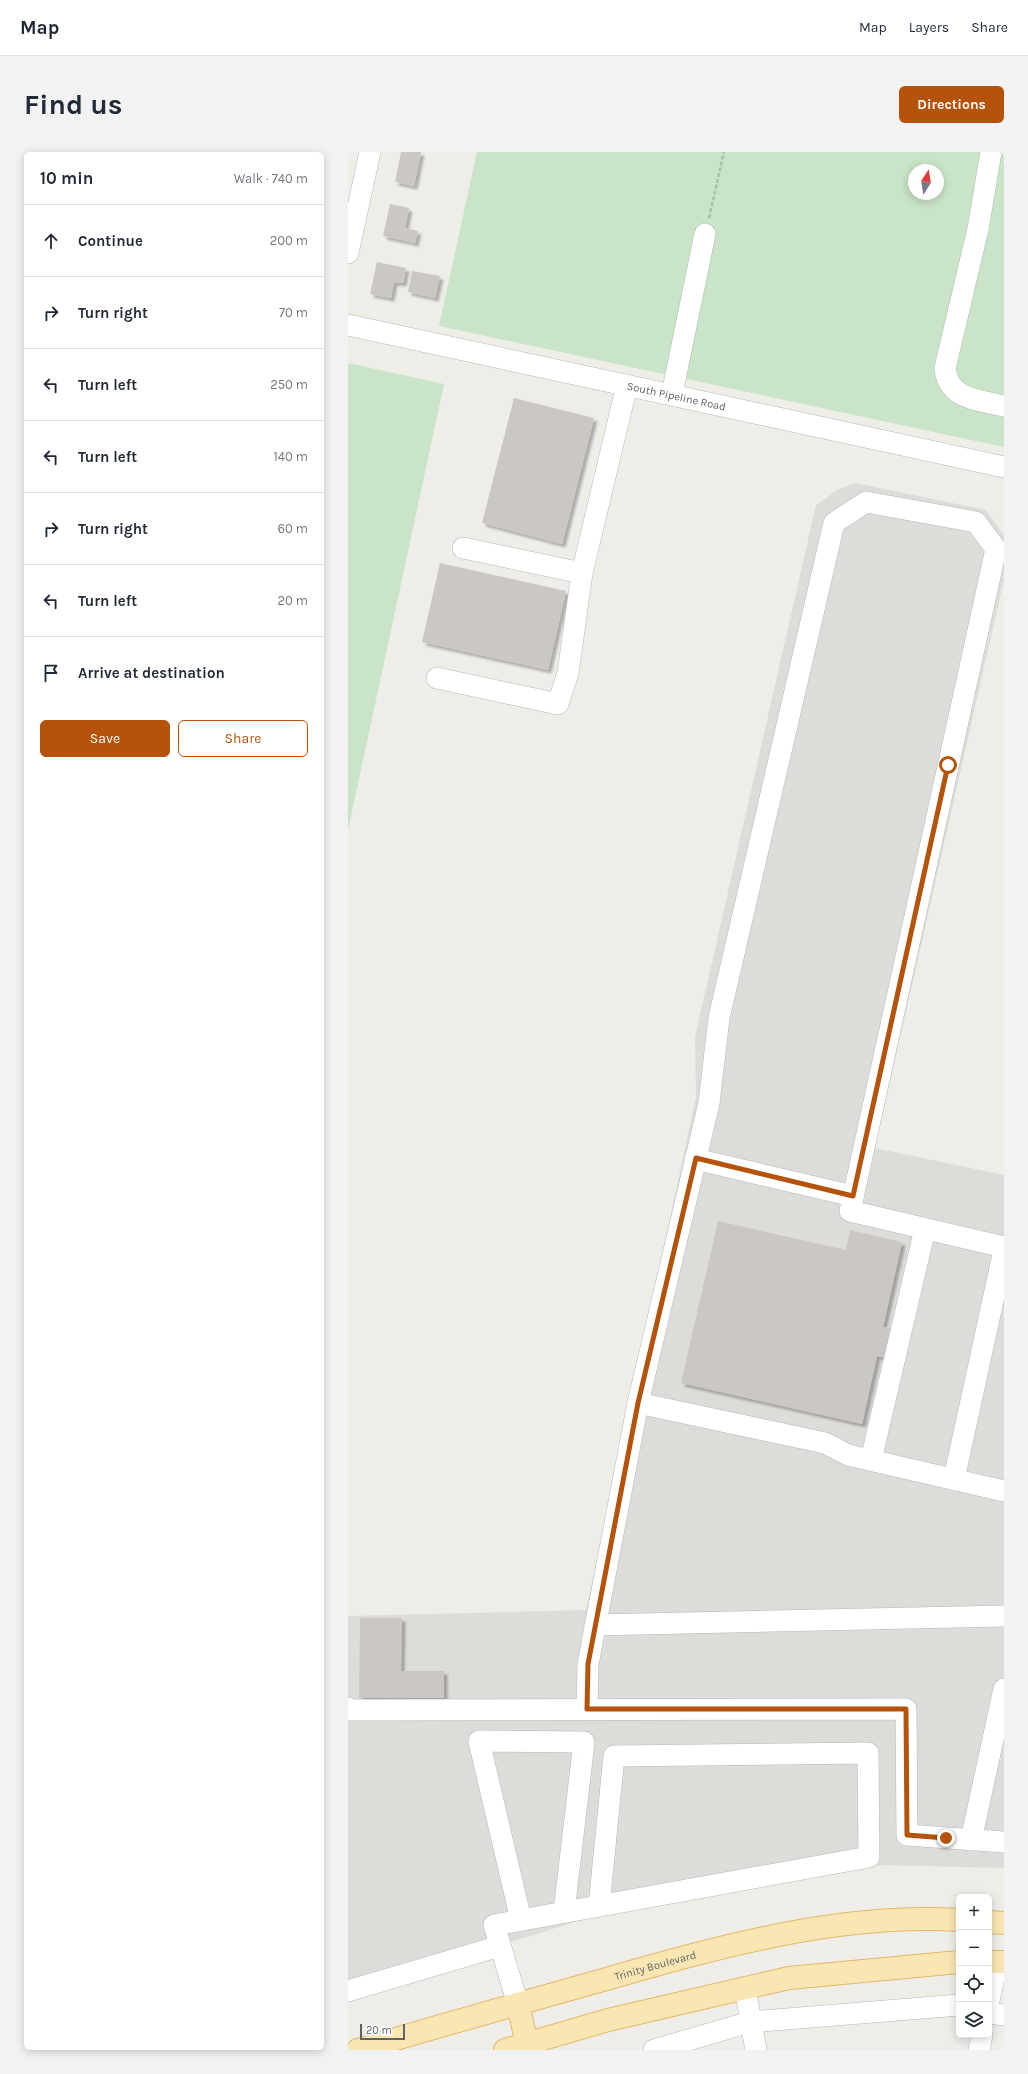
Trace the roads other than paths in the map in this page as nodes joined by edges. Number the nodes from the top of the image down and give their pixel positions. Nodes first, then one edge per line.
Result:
1 (370, 152) edge
2 (991, 152) edge
3 (705, 234) road end
4 (348, 253) edge
5 (348, 325) edge
6 (627, 385) junction
7 (672, 394) junction
8 (1004, 406) edge
9 (1004, 466) edge
10 (463, 548) dead end
11 (582, 573) junction
12 (437, 678) dead end
13 (696, 1158) junction
14 (853, 1196) junction
15 (926, 1229) junction
16 (1004, 1248) edge
17 (638, 1403) junction
18 (871, 1460) junction
19 (954, 1480) junction
20 (1004, 1491) edge
21 (1004, 1616) edge
22 (595, 1625) junction
23 (1004, 1689) edge
24 (348, 1708) edge
25 (587, 1709) junction
26 (971, 1840) junction
27 (1004, 1842) edge
28 (599, 1906) junction
29 (564, 1912) junction
30 (521, 1920) junction
31 (956, 1920) edge
32 (992, 1922) edge
33 (1004, 1922) edge
34 (500, 1946) junction
35 (956, 1962) edge
36 (997, 1962) edge
37 (992, 1986) edge
38 (745, 1988) junction
39 (348, 1991) edge
40 (518, 2004) junction
41 (956, 2005) edge
42 (992, 2013) edge
43 (1004, 2015) edge
44 (750, 2022) junction
45 (981, 2038) edge
46 (528, 2047) edge
47 (358, 2050) edge
48 (505, 2050) edge
49 (654, 2050) edge
50 (756, 2050) edge
51 (979, 2050) edge

1 - 4 street
2 - 8 street
3 - 7 street
5 - 6 street, South Pipeline Road
6 - 7 street, South Pipeline Road
6 - 11 street
7 - 9 street, South Pipeline Road
10 - 11 street
11 - 12 street
13 - 14 street
13 - 14 street
13 - 17 street
14 - 15 street
15 - 16 street
15 - 18 street
16 - 19 street
17 - 18 street
17 - 22 street
18 - 19 street
19 - 20 street
21 - 22 street
22 - 25 street
23 - 26 street
24 - 25 street
25 - 26 street
26 - 27 street
28 - 28 street
28 - 29 street
29 - 30 street
29 - 30 street
30 - 34 street
31 - 40 main road, Trinity Boulevard
32 - 33 main road
34 - 39 street
34 - 40 street
35 - 38 main road
36 - 37 street
38 - 44 street
38 - 46 main road
40 - 46 main road
40 - 47 main road, Trinity Boulevard
41 - 44 street
42 - 43 street
44 - 49 street
44 - 50 street
45 - 51 street
46 - 48 main road

